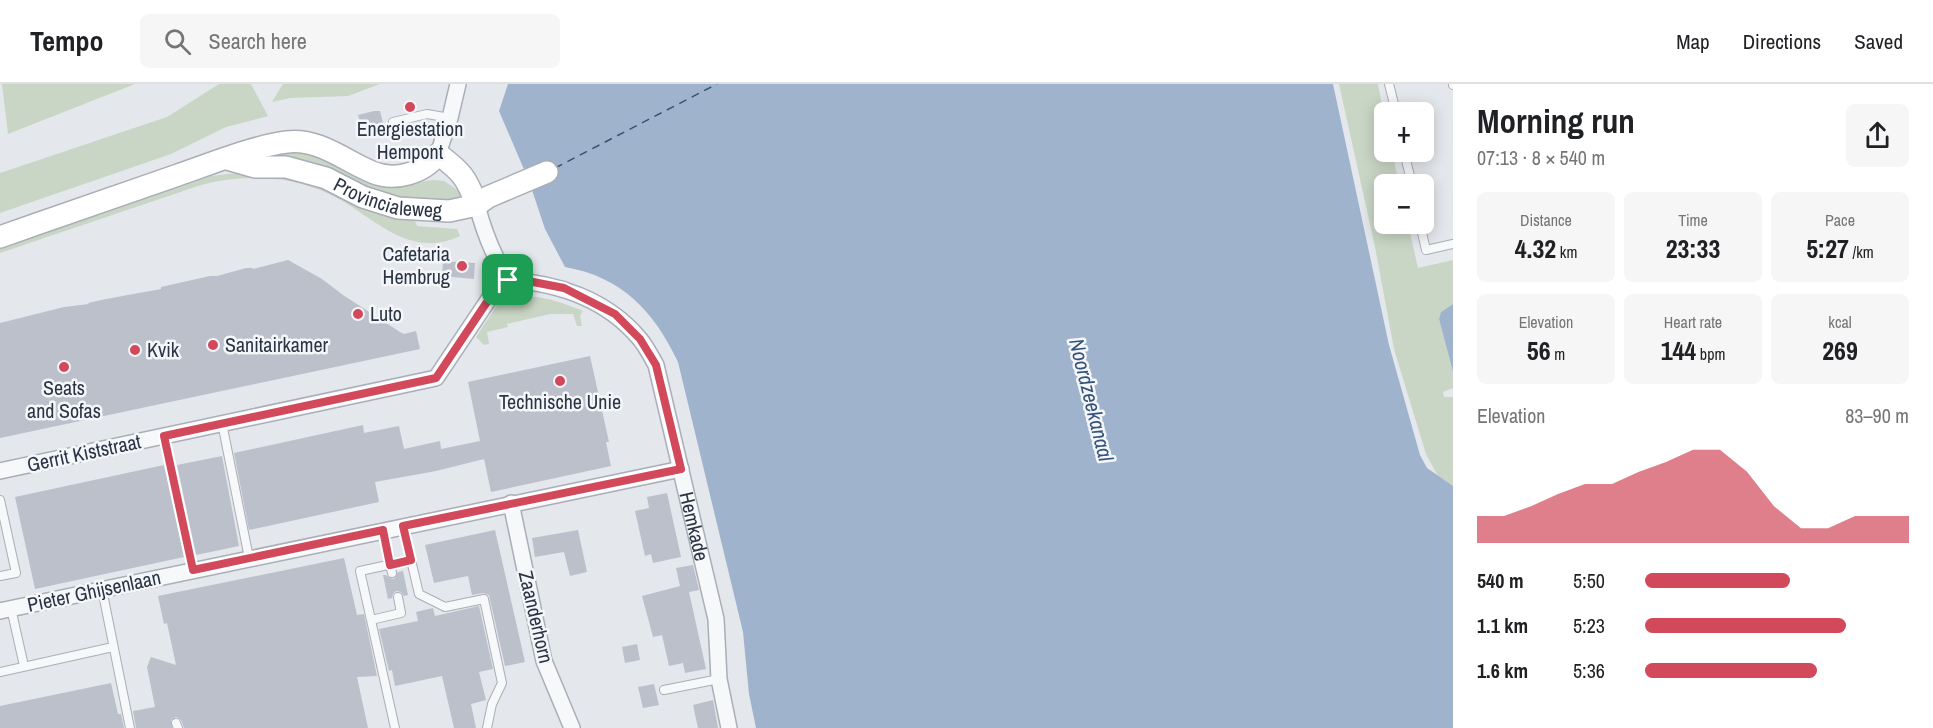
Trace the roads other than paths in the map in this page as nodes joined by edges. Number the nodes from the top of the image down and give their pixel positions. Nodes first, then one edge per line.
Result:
1 (458, 84) edge
2 (1389, 84) edge
3 (1394, 102) edge
4 (450, 118) junction
5 (393, 122) dead end
6 (438, 154) junction
7 (226, 159) junction
8 (548, 172) dead end
9 (477, 205) junction
10 (1422, 234) edge
11 (0, 237) edge
12 (1453, 244) edge
13 (508, 280) junction
14 (222, 423) junction
15 (164, 436) junction
16 (681, 469) junction
17 (0, 471) edge
18 (0, 500) edge
19 (511, 503) junction
20 (403, 526) junction
21 (383, 530) junction
22 (249, 558) junction
23 (411, 560) junction
24 (390, 565) junction
25 (193, 570) junction
26 (392, 573) dead end
27 (0, 576) edge
28 (102, 589) junction
29 (398, 597) dead end
30 (6, 610) edge
31 (371, 620) junction
32 (113, 647) junction
33 (24, 666) junction
34 (0, 672) edge
35 (719, 679) junction
36 (664, 690) dead end
37 (130, 728) edge
38 (395, 728) edge
39 (487, 728) edge
40 (572, 728) edge
41 (729, 728) edge

1 - 4 street
2 - 3 lane
4 - 5 lane
4 - 6 street
6 - 7 main road, Provincialeweg
6 - 9 main road
7 - 9 main road, Provincialeweg
7 - 11 main road, Provincialeweg
8 - 9 main road, Provincialeweg
9 - 13 street
10 - 12 lane
13 - 14 street, Gerrit Kiststraat
13 - 16 street, Hemkade
14 - 15 street, Gerrit Kiststraat
14 - 22 lane
15 - 17 street, Gerrit Kiststraat
15 - 25 lane
16 - 19 street, Pieter Ghijsenlaan
16 - 35 street, Hemkade
18 - 27 lane
19 - 20 street, Pieter Ghijsenlaan
19 - 40 street, Zaanderhorn
20 - 21 street, Pieter Ghijsenlaan
20 - 23 lane
21 - 22 street, Pieter Ghijsenlaan
21 - 24 lane
22 - 25 street, Pieter Ghijsenlaan
23 - 24 lane
23 - 39 lane
24 - 26 lane
24 - 31 lane
25 - 28 street, Pieter Ghijsenlaan
28 - 30 street, Pieter Ghijsenlaan
28 - 32 lane
29 - 31 lane
30 - 33 lane
31 - 38 lane
32 - 33 lane
32 - 37 lane
33 - 34 lane
35 - 36 lane
35 - 41 street, Hemkade

